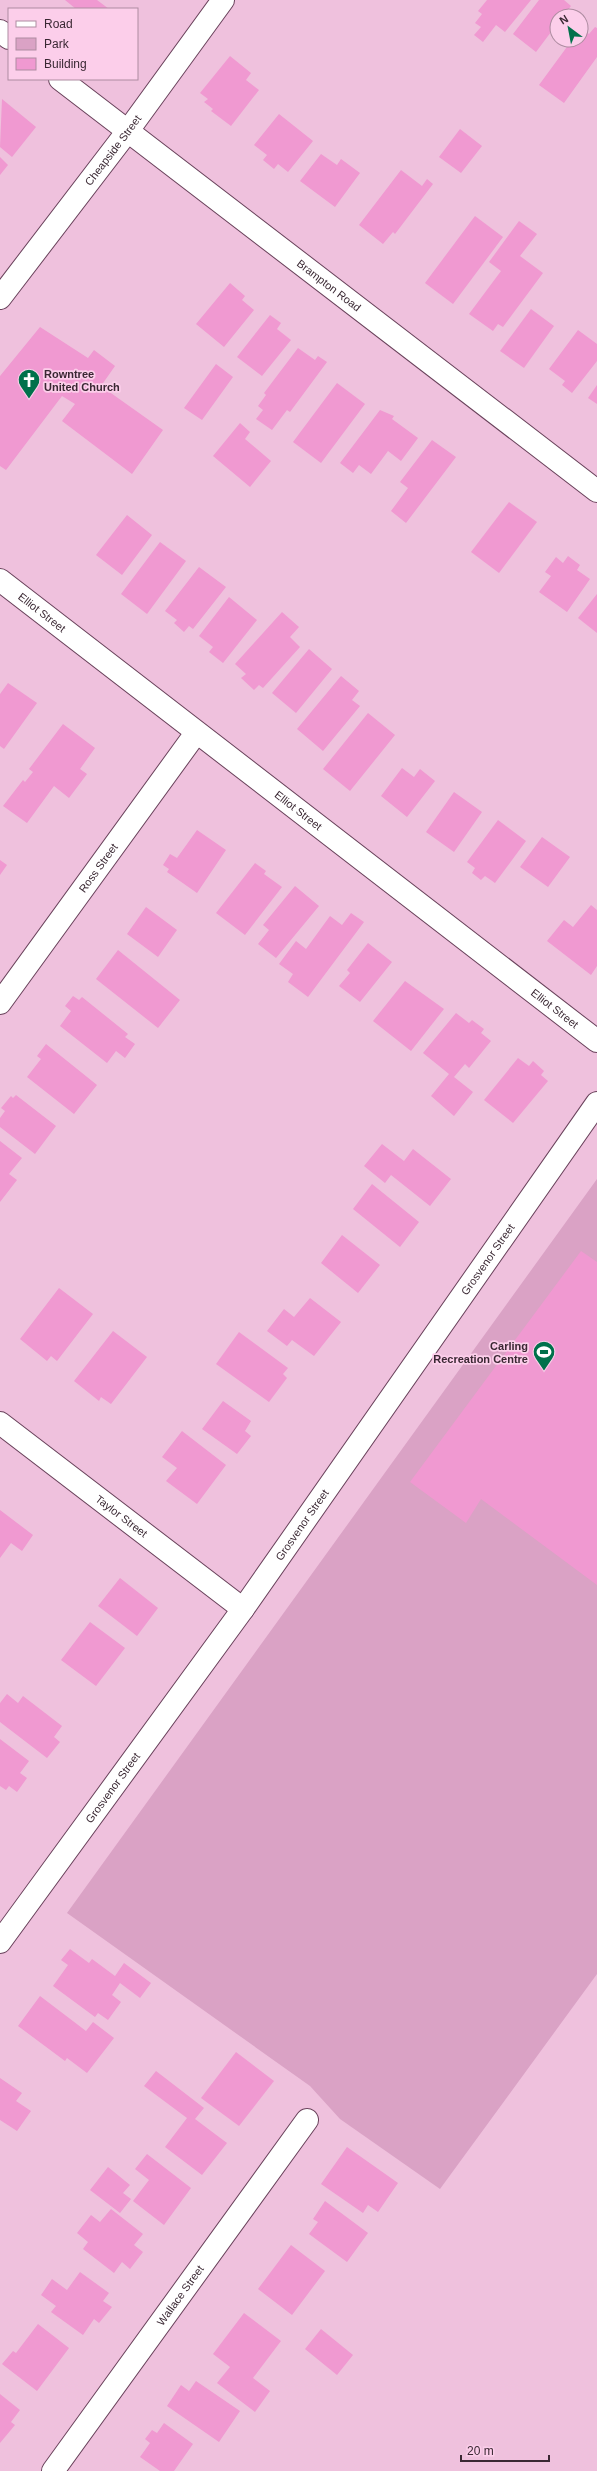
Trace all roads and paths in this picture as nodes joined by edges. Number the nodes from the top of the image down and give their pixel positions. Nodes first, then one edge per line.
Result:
1 (223, 0) edge
2 (0, 31) edge
3 (8, 37) edge
4 (61, 80) edge
5 (127, 132) junction
6 (0, 298) edge
7 (597, 491) edge
8 (0, 580) edge
9 (196, 734) junction
10 (0, 1003) edge
11 (597, 1041) edge
12 (597, 1103) edge
13 (0, 1423) edge
14 (243, 1609) junction
15 (0, 1942) edge
16 (307, 2120) dead end
17 (53, 2471) edge

1 - 5 street, Cheapside Street
2 - 3 street
4 - 5 street, Brampton Road
5 - 6 street, Cheapside Street
5 - 7 street, Brampton Road
8 - 9 street, Elliot Street
9 - 10 street, Ross Street
9 - 11 street, Elliot Street
12 - 14 street, Grosvenor Street
13 - 14 street, Taylor Street
14 - 15 street, Grosvenor Street
16 - 17 street, Wallace Street

